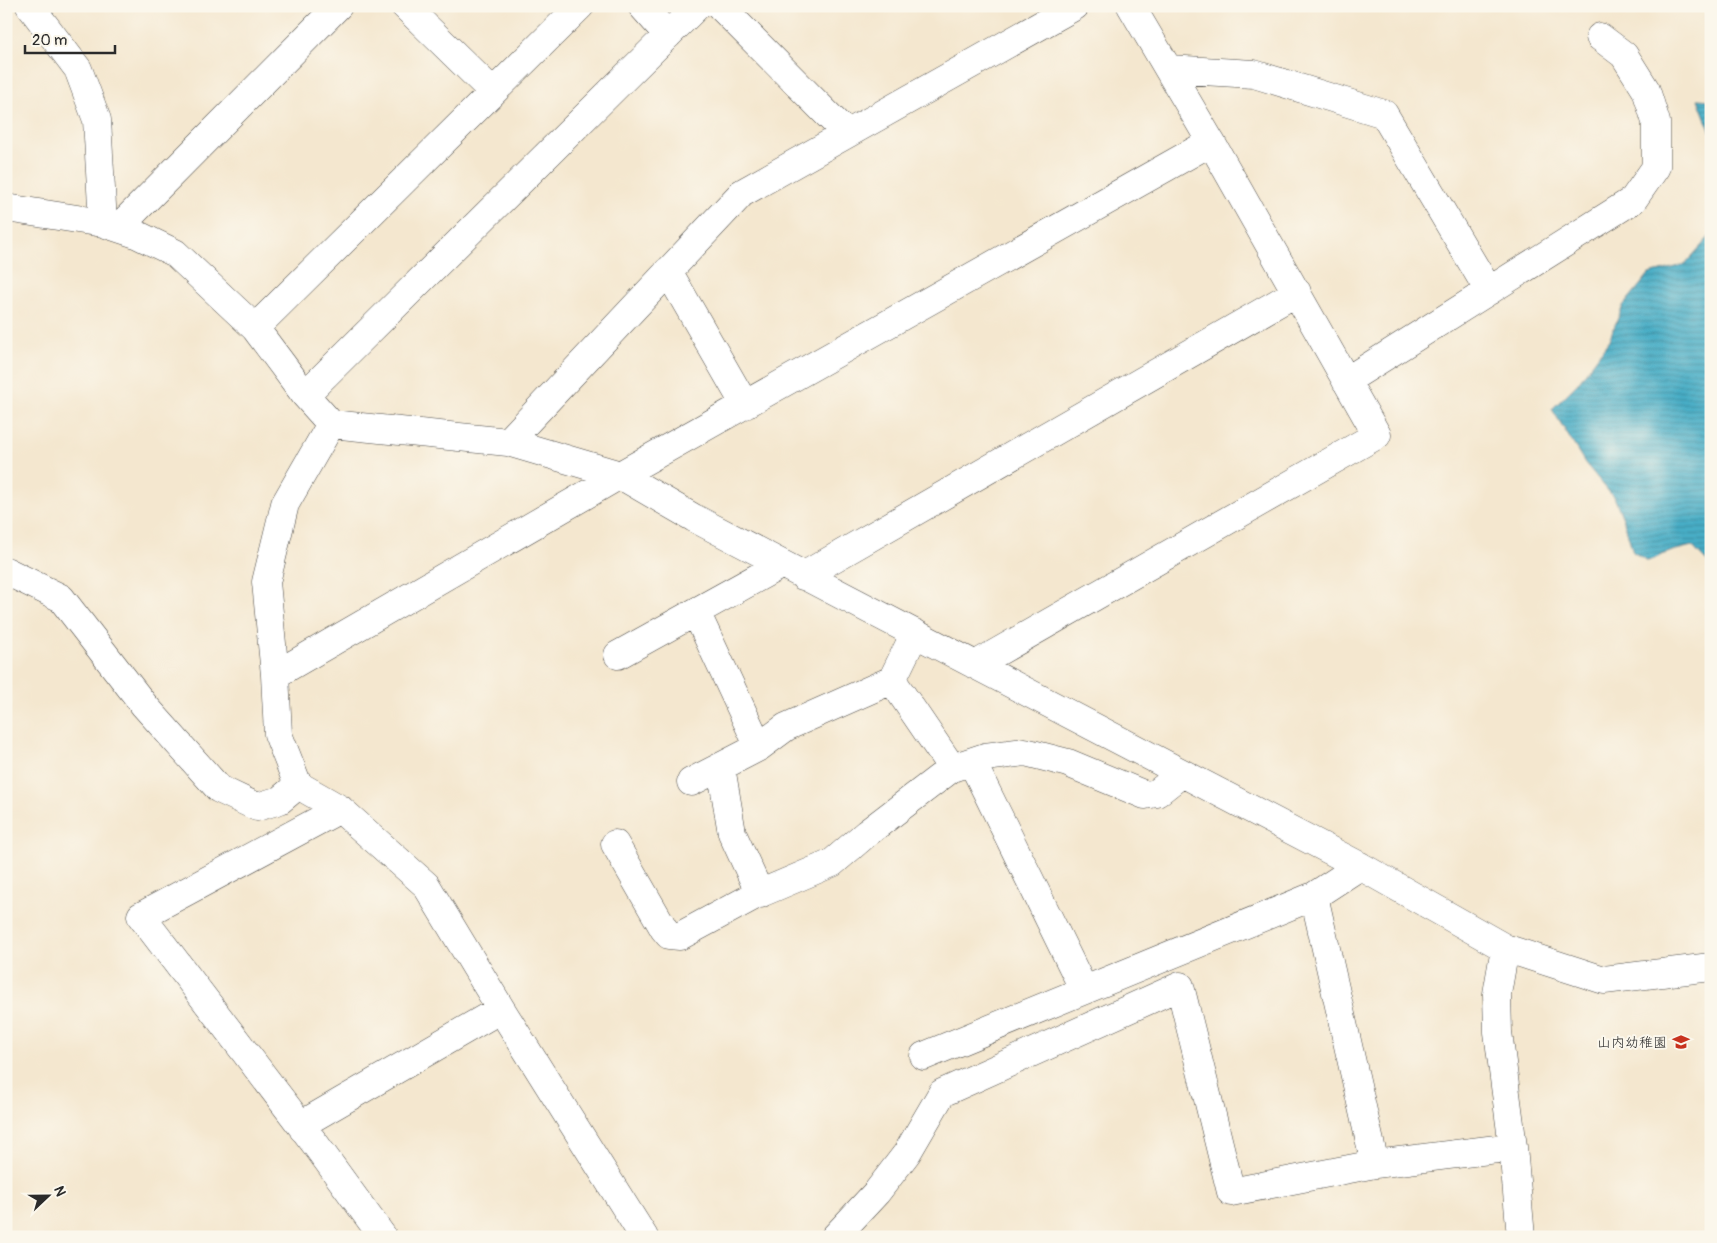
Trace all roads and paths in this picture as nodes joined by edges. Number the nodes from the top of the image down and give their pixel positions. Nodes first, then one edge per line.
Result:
1 (30, 6) edge
2 (338, 6) edge
3 (405, 6) edge
4 (580, 6) edge
5 (642, 6) edge
6 (696, 6) edge
7 (720, 6) edge
8 (1075, 6) edge
9 (1131, 6) edge
10 (668, 35) junction
11 (1600, 37) dead end
12 (1168, 69) junction
13 (494, 92) junction
14 (848, 134) junction
15 (1211, 142) junction
16 (6, 208) edge
17 (111, 226) junction
18 (668, 271) junction
19 (1489, 291) junction
20 (1297, 292) junction
21 (255, 328) junction
22 (1346, 381) junction
23 (305, 395) junction
24 (745, 405) junction
25 (331, 424) junction
26 (508, 442) junction
27 (620, 475) junction
28 (793, 570) junction
29 (6, 571) edge
30 (696, 612) junction
31 (915, 633) junction
32 (618, 654) dead end
33 (975, 665) junction
34 (275, 675) junction
35 (892, 680) junction
36 (759, 747) junction
37 (962, 765) junction
38 (721, 767) junction
39 (1182, 774) junction
40 (691, 782) dead end
41 (298, 784) junction
42 (340, 809) junction
43 (615, 844) dead end
44 (1360, 866) junction
45 (760, 894) junction
46 (1314, 896) junction
47 (1505, 948) junction
48 (1711, 967) edge
49 (1084, 990) junction
50 (501, 1009) junction
51 (924, 1056) dead end
52 (303, 1128) junction
53 (1513, 1146) junction
54 (1375, 1164) junction
55 (641, 1236) edge
56 (383, 1237) edge
57 (835, 1237) edge
58 (1521, 1237) edge

1 - 17 street
2 - 17 street
3 - 13 street
4 - 13 street
5 - 10 street
6 - 10 street
7 - 14 street
8 - 14 street
9 - 12 street
10 - 23 street
11 - 19 street
12 - 15 street
12 - 19 street
13 - 21 street
14 - 18 street
15 - 20 street
15 - 24 street
16 - 17 street
17 - 21 street
18 - 24 street
18 - 26 street
19 - 22 street
20 - 22 street
20 - 28 street
21 - 23 street
22 - 33 street
23 - 25 street
24 - 27 street
25 - 26 street
25 - 34 street
26 - 27 street
27 - 28 street
27 - 34 street
28 - 30 street
28 - 31 street
29 - 41 street
30 - 32 street
30 - 36 street
31 - 33 street
31 - 35 street
33 - 39 street
34 - 41 street
35 - 36 street
35 - 37 street
36 - 38 street
37 - 39 street
37 - 45 street
37 - 49 street
38 - 40 street
38 - 45 street
39 - 44 street
41 - 42 street
42 - 50 street
42 - 52 street
43 - 45 street
44 - 46 street
44 - 47 street
46 - 49 street
46 - 54 street
47 - 48 street
47 - 53 street
49 - 51 street
50 - 52 street
50 - 55 street
52 - 56 street
53 - 54 street
53 - 58 street
54 - 57 street

